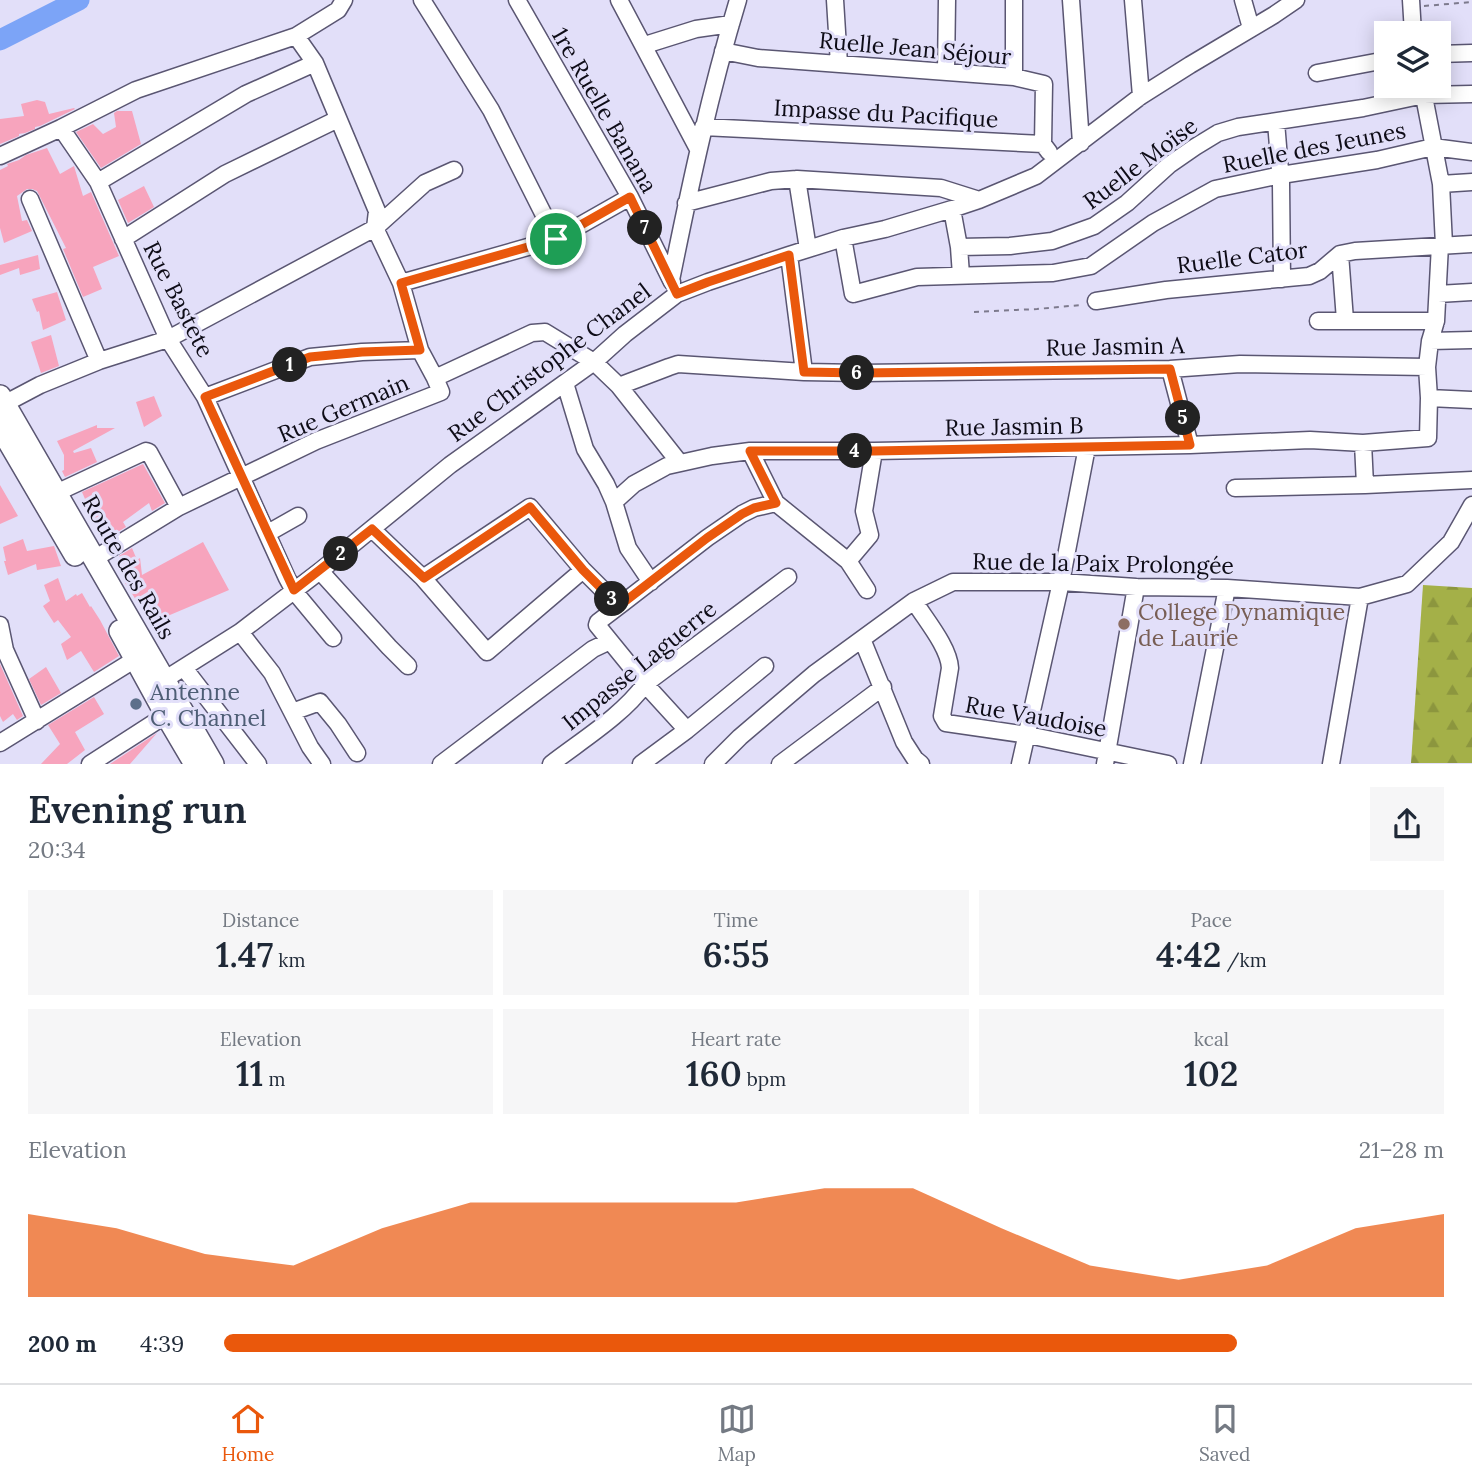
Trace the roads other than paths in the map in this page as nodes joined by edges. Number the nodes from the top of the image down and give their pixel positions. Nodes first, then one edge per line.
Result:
1 (344, 0) edge
2 (422, 0) edge
3 (517, 0) edge
4 (619, 0) edge
5 (738, 0) edge
6 (835, 0) edge
7 (947, 0) edge
8 (1014, 0) edge
9 (1072, 0) edge
10 (1133, 0) edge
11 (1243, 0) edge
12 (1296, 0) edge
13 (1411, 1) edge
14 (1412, 21) edge
15 (731, 24) junction
16 (1251, 28) junction
17 (296, 36) junction
18 (645, 45) junction
19 (723, 51) junction
20 (1472, 53) edge
21 (1451, 54) edge
22 (1374, 62) edge
23 (315, 63) junction
24 (839, 64) junction
25 (946, 72) junction
26 (1317, 72) dead end
27 (1014, 77) junction
28 (1451, 92) edge
29 (1472, 94) edge
30 (1141, 96) junction
31 (1396, 98) edge
32 (1424, 98) edge
33 (338, 118) junction
34 (1276, 122) junction
35 (703, 127) junction
36 (61, 128) junction
37 (1081, 143) junction
38 (1044, 144) junction
39 (1433, 147) junction
40 (698, 149) junction
41 (1472, 152) edge
42 (0, 156) edge
43 (1056, 162) junction
44 (454, 170) dead end
45 (1281, 174) junction
46 (797, 178) junction
47 (98, 182) junction
48 (1472, 182) edge
49 (1441, 184) junction
50 (630, 197) junction
51 (30, 199) dead end
52 (979, 200) junction
53 (686, 204) junction
54 (952, 209) junction
55 (375, 228) junction
56 (843, 238) junction
57 (123, 239) junction
58 (556, 239) junction
59 (1472, 244) edge
60 (1442, 245) junction
61 (959, 247) junction
62 (808, 249) junction
63 (1340, 254) junction
64 (789, 255) junction
65 (961, 275) junction
66 (1282, 279) junction
67 (401, 283) junction
68 (674, 287) junction
69 (1472, 292) edge
70 (1438, 294) junction
71 (1096, 301) road end
72 (1345, 320) junction
73 (1318, 321) dead end
74 (1436, 321) junction
75 (168, 339) junction
76 (1472, 340) edge
77 (1430, 341) junction
78 (420, 350) junction
79 (99, 361) junction
80 (594, 362) junction
81 (1427, 367) junction
82 (1170, 369) junction
83 (804, 372) junction
84 (435, 378) junction
85 (565, 383) junction
86 (619, 386) junction
87 (205, 397) junction
88 (1429, 398) junction
89 (2, 400) edge
90 (1472, 400) edge
91 (0, 427) edge
92 (1363, 443) junction
93 (1190, 445) junction
94 (1087, 447) junction
95 (750, 451) junction
96 (874, 451) junction
97 (679, 462) junction
98 (241, 478) junction
99 (1472, 480) edge
100 (1365, 485) junction
101 (1235, 488) dead end
102 (56, 493) junction
103 (614, 502) junction
104 (776, 503) junction
105 (1472, 505) edge
106 (179, 507) junction
107 (298, 516) dead end
108 (372, 529) junction
109 (268, 533) junction
110 (94, 559) junction
111 (848, 561) junction
112 (583, 570) junction
113 (320, 571) junction
114 (424, 578) junction
115 (788, 578) dead end
116 (651, 582) junction
117 (1061, 582) junction
118 (1136, 587) junction
119 (1227, 588) junction
120 (294, 590) junction
121 (867, 590) dead end
122 (1360, 597) junction
123 (914, 601) junction
124 (619, 606) junction
125 (0, 625) edge
126 (240, 632) junction
127 (333, 638) dead end
128 (862, 639) junction
129 (610, 641) junction
130 (2, 651) edge
131 (134, 660) junction
132 (408, 666) dead end
133 (765, 666) dead end
134 (184, 668) junction
135 (157, 684) junction
136 (645, 684) junction
137 (883, 687) junction
138 (292, 712) junction
139 (166, 715) junction
140 (37, 721) junction
141 (687, 730) junction
142 (1028, 735) junction
143 (0, 743) edge
144 (357, 753) dead end
145 (1106, 757) edge
146 (914, 762) edge
147 (94, 763) edge
148 (195, 764) edge
149 (213, 764) edge
150 (258, 764) edge
151 (322, 764) edge
152 (441, 764) edge
153 (551, 764) edge
154 (641, 764) edge
155 (713, 764) edge
156 (780, 764) edge
157 (1020, 764) edge
158 (1168, 764) edge
159 (1192, 764) edge
160 (1331, 764) edge

1 - 17 street
2 - 58 street
3 - 50 street, 1re Ruelle Banana
4 - 18 street
5 - 15 street
6 - 24 street
7 - 25 street
8 - 27 street
9 - 37 street
10 - 30 street
11 - 16 street
12 - 16 street, Rue Christophe Chanel
13 - 14 street
15 - 18 street
15 - 19 street
16 - 30 street, Rue Christophe Chanel
17 - 23 street
17 - 36 street
18 - 40 street
19 - 24 street, Ruelle Jean Séjour
19 - 35 street
20 - 21 street
22 - 26 street
23 - 33 street
23 - 47 street
24 - 25 street, Ruelle Jean Séjour
25 - 27 street, Ruelle Jean Séjour
27 - 38 street, Ruelle Jean Séjour
28 - 29 street, Ruelle Moïse
30 - 37 street, Rue Christophe Chanel
31 - 34 street, Ruelle Moïse
32 - 39 street
33 - 55 street
33 - 57 street
34 - 45 street
34 - 61 street, Ruelle Moïse
35 - 38 street, Impasse du Pacifique
35 - 40 street
36 - 42 street
36 - 47 street, Rue Bastete
37 - 43 street, Rue Christophe Chanel
38 - 43 street
39 - 41 street, Ruelle des Jeunes
39 - 45 street, Ruelle des Jeunes
39 - 49 street
40 - 53 street
43 - 52 street, Rue Christophe Chanel
44 - 55 street
45 - 65 street, Ruelle des Jeunes
45 - 66 street
46 - 52 street
46 - 53 street
46 - 62 street
47 - 57 street, Rue Bastete
48 - 49 street
49 - 60 street
50 - 58 street
50 - 68 street, 1re Ruelle Banana
51 - 79 street
52 - 54 street, Rue Christophe Chanel
53 - 68 street
54 - 56 street, Rue Christophe Chanel
54 - 61 street
55 - 67 street
55 - 75 street
56 - 62 street, Rue Christophe Chanel
56 - 65 street, Ruelle des Jeunes
57 - 75 street, Rue Bastete
58 - 67 street
59 - 60 street, Ruelle Cator
60 - 63 street, Ruelle Cator
60 - 70 street
61 - 65 street
62 - 64 street, Rue Christophe Chanel
63 - 66 street, Ruelle Cator
63 - 72 street
64 - 68 street, Rue Christophe Chanel
64 - 83 street
66 - 71 street, Ruelle Cator
67 - 78 street
68 - 80 street, Rue Christophe Chanel
69 - 70 street
70 - 74 street
72 - 73 street
72 - 74 street
74 - 77 street
75 - 79 street
75 - 87 street, Rue Bastete
76 - 77 street
77 - 81 street
78 - 84 street
78 - 87 street
79 - 89 street
80 - 84 street, Rue Germain
80 - 85 street, Rue Christophe Chanel
80 - 86 street, Rue Germain
81 - 82 street, Rue Jasmin A
81 - 88 street
82 - 83 street, Rue Jasmin A
82 - 93 street
83 - 86 street, Rue Jasmin A
84 - 98 street, Rue Germain
85 - 103 street
85 - 108 street, Rue Christophe Chanel
86 - 97 street, Rue Germain
87 - 98 street, Rue Bastete
88 - 90 street
88 - 92 street, Rue Jasmin B
89 - 102 main road, Route des Rails
91 - 131 main road, Route des Rails
92 - 93 street, Rue Jasmin B
92 - 100 street
93 - 94 street, Rue Jasmin B
94 - 96 street, Rue Jasmin B
94 - 117 street
95 - 96 street, Rue Jasmin B
95 - 97 street, Rue Jasmin B
95 - 104 street
96 - 111 street
97 - 103 street, Rue Jasmin B
98 - 106 street, Rue Germain
98 - 109 street, Rue Bastete
99 - 100 street
100 - 101 street
102 - 106 street
102 - 110 main road, Route des Rails
103 - 116 street
104 - 111 street
104 - 116 street
105 - 122 street, Rue de la Paix Prolongée
106 - 110 street, Rue Germain
107 - 109 street
108 - 113 street, Rue Christophe Chanel
108 - 114 street
109 - 120 street, Rue Bastete
110 - 135 main road, Route des Rails
111 - 121 street
112 - 114 street
112 - 114 street
112 - 124 street
113 - 120 street, Rue Christophe Chanel
113 - 132 street
115 - 136 street, Impasse Laguerre
116 - 124 street
117 - 118 street, Rue de la Paix Prolongée
117 - 123 street, Rue de la Paix Prolongée
117 - 142 street
118 - 119 street, Rue de la Paix Prolongée
118 - 145 street
119 - 122 street, Rue de la Paix Prolongée
119 - 159 street
120 - 126 street, Rue Christophe Chanel
120 - 127 street, Rue Bastete
122 - 160 street
123 - 128 street, Rue de la Paix Prolongée
123 - 142 street, Rue Vaudoise
124 - 129 street
125 - 130 street
126 - 134 street, Rue Christophe Chanel
126 - 138 street
128 - 137 street
128 - 155 street, Rue de la Paix Prolongée
129 - 136 street
129 - 152 street
130 - 140 street
131 - 135 main road, Route des Rails
131 - 140 street
133 - 141 street
134 - 135 street, Rue Christophe Chanel
134 - 150 street
135 - 139 main road, Route des Rails
135 - 149 main road, Route des Rails
136 - 141 street
136 - 153 street, Impasse Laguerre
137 - 146 street
137 - 156 street
138 - 144 street
138 - 151 street
139 - 147 street
139 - 148 main road, Route des Rails
140 - 143 street
141 - 154 street
142 - 145 street, Rue Vaudoise
142 - 157 street
145 - 158 street, Rue Vaudoise

